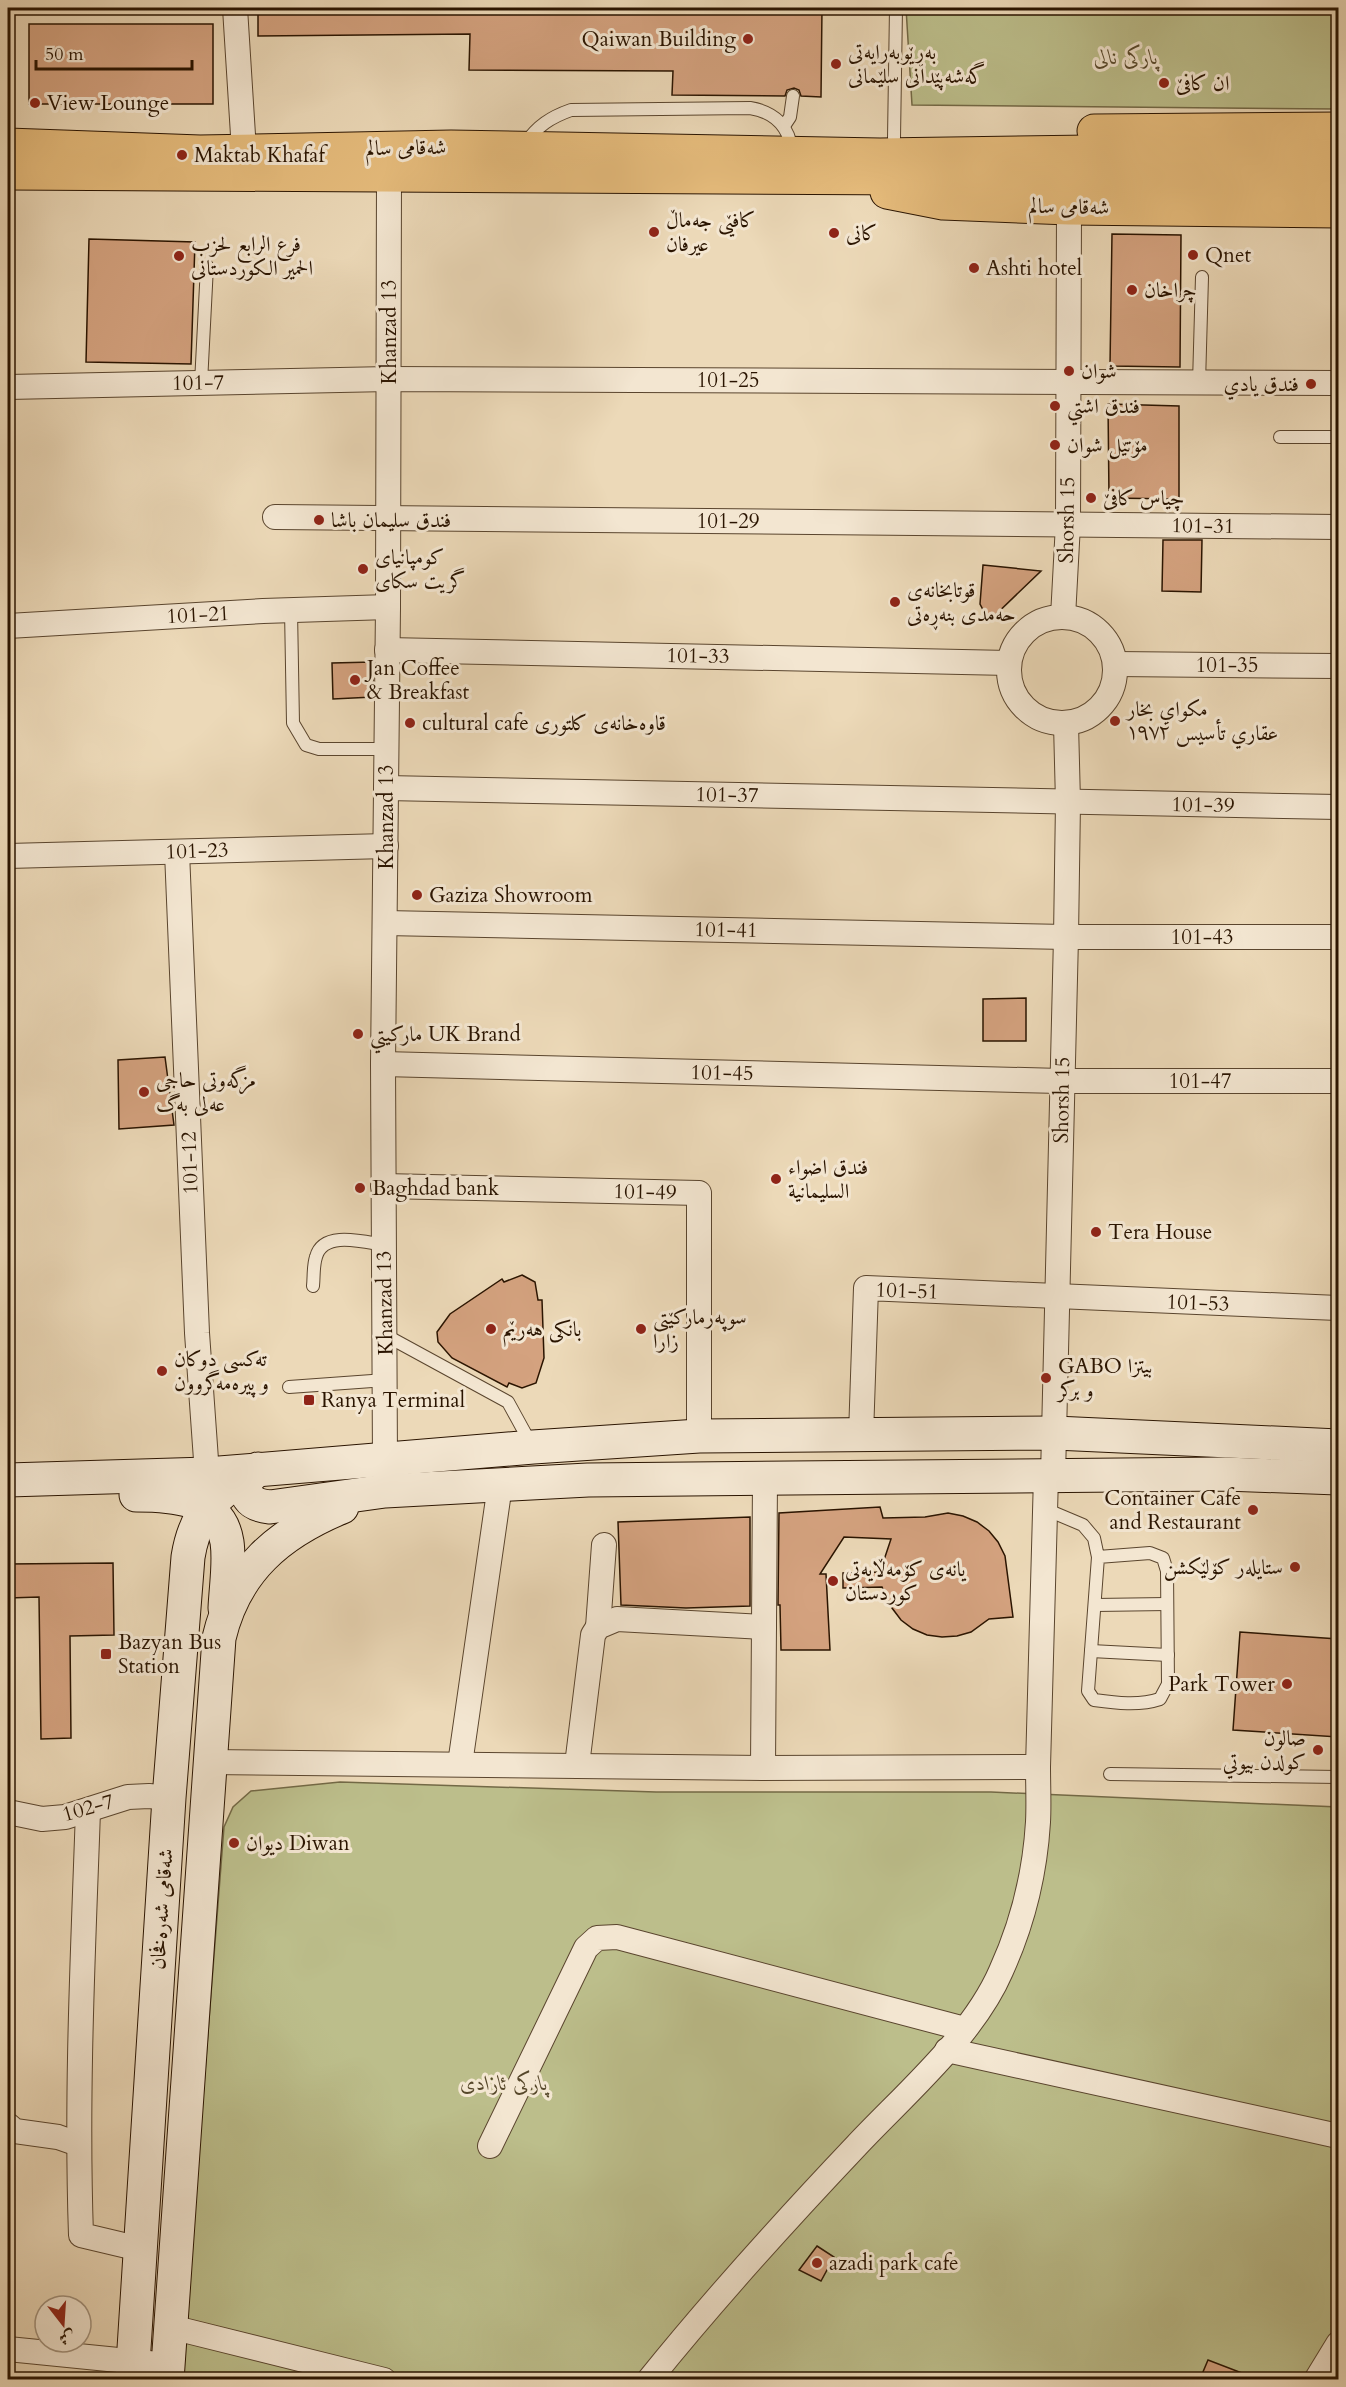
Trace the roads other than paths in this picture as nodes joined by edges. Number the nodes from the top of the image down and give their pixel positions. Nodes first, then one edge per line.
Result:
1 (235, 8) edge
2 (896, 8) edge
3 (793, 96) dead end
4 (1338, 129) edge
5 (894, 138) junction
6 (8, 145) edge
7 (523, 148) junction
8 (244, 151) junction
9 (796, 152) junction
10 (1338, 156) edge
11 (8, 172) edge
12 (389, 174) junction
13 (1338, 182) edge
14 (1070, 208) junction
15 (1338, 211) edge
16 (207, 266) dead end
17 (1202, 277) dead end
18 (389, 379) junction
19 (1068, 382) junction
20 (201, 383) junction
21 (1199, 383) junction
22 (1338, 383) edge
23 (8, 387) edge
24 (1280, 437) dead end
25 (1338, 437) edge
26 (275, 517) dead end
27 (388, 519) junction
28 (1068, 524) junction
29 (1338, 527) edge
30 (388, 607) junction
31 (291, 610) junction
32 (1063, 617) junction
33 (8, 626) edge
34 (387, 650) junction
35 (1009, 663) junction
36 (1115, 664) junction
37 (1338, 666) edge
38 (1066, 724) junction
39 (386, 749) junction
40 (386, 788) junction
41 (1068, 802) junction
42 (1338, 807) edge
43 (386, 846) junction
44 (177, 852) junction
45 (8, 856) edge
46 (385, 923) junction
47 (1066, 937) junction
48 (1338, 937) edge
49 (383, 1064) junction
50 (1062, 1081) junction
51 (1338, 1081) edge
52 (383, 1186) junction
53 (384, 1245) junction
54 (313, 1286) dead end
55 (1059, 1297) junction
56 (1338, 1308) edge
57 (385, 1335) junction
58 (386, 1380) junction
59 (289, 1387) dead end
60 (1055, 1433) junction
61 (861, 1435) junction
62 (699, 1436) junction
63 (1338, 1446) edge
64 (533, 1447) junction
65 (258, 1469) junction
66 (207, 1474) junction
67 (385, 1476) junction
68 (1049, 1476) junction
69 (1338, 1478) edge
70 (8, 1480) edge
71 (765, 1480) junction
72 (500, 1485) junction
73 (8, 1497) edge
74 (206, 1509) junction
75 (1045, 1509) junction
76 (604, 1545) dead end
77 (1098, 1557) junction
78 (1095, 1605) junction
79 (1167, 1605) junction
80 (225, 1612) junction
81 (598, 1627) junction
82 (764, 1628) junction
83 (1091, 1650) junction
84 (1168, 1655) junction
85 (209, 1762) junction
86 (460, 1764) junction
87 (576, 1765) junction
88 (1038, 1767) junction
89 (763, 1768) junction
90 (1110, 1774) dead end
91 (1338, 1777) edge
92 (170, 1798) junction
93 (88, 1811) junction
94 (8, 1812) edge
95 (965, 2029) junction
96 (947, 2050) junction
97 (8, 2125) edge
98 (1338, 2136) edge
99 (78, 2144) junction
100 (490, 2146) dead end
101 (140, 2249) junction
102 (171, 2327) junction
103 (1338, 2344) edge
104 (8, 2349) edge
105 (132, 2371) edge
106 (167, 2372) edge
107 (329, 2373) edge
108 (384, 2379) edge
109 (649, 2379) edge
110 (1316, 2379) edge

1 - 8 street
2 - 5 lane
3 - 9 lane
4 - 5 main road, شەقامی سالم
5 - 9 main road, شەقامی سالم
6 - 8 main road, شەقامی سالم
7 - 8 main road, شەقامی سالم
7 - 9 main road, شەقامی سالم
7 - 9 lane
9 - 10 main road, شەقامی سالم
9 - 12 main road, شەقامی سالم
9 - 13 main road, شەقامی سالم
9 - 14 main road, شەقامی سالم
11 - 12 main road, شەقامی سالم
12 - 18 street, Khanzad 13
14 - 15 main road, شەقامی سالم
14 - 19 street, Shorsh 15
16 - 20 lane
17 - 21 lane
18 - 19 street, 101-25
18 - 20 street, 101-7
18 - 27 street, Khanzad 13
19 - 21 street, 101-25
19 - 28 street, Shorsh 15
20 - 23 street, 101-7
21 - 22 street, 101-25
24 - 25 lane
26 - 27 street, 101-29
27 - 28 street, 101-29
27 - 30 street, Khanzad 13
28 - 29 street, 101-31
28 - 32 street, Shorsh 15
30 - 31 street, 101-21
30 - 34 street, Khanzad 13
31 - 33 street, 101-21
31 - 39 lane
32 - 35 street
32 - 36 street
34 - 35 street, 101-33
34 - 39 street, Khanzad 13
35 - 38 street
36 - 37 street, 101-35
36 - 38 street
38 - 41 street, Shorsh 15
39 - 40 street, Khanzad 13
40 - 41 street, 101-37
40 - 43 street, Khanzad 13
41 - 42 street, 101-39
41 - 47 street, Shorsh 15
43 - 44 street, 101-23
43 - 46 street, Khanzad 13
44 - 45 street, 101-23
44 - 66 street, 101-12
46 - 47 street, 101-41
46 - 49 street, Khanzad 13
47 - 48 street, 101-43
47 - 50 street, Shorsh 15
49 - 50 street, 101-45
49 - 52 street, Khanzad 13
50 - 51 street, 101-47
50 - 55 street, Shorsh 15
52 - 53 street, Khanzad 13
52 - 62 street, 101-49
53 - 54 lane
53 - 57 street, Khanzad 13
55 - 56 street, 101-53
55 - 60 street, Shorsh 15
55 - 61 street, 101-51
57 - 58 street, Khanzad 13
57 - 64 lane
58 - 59 lane
58 - 67 street, Khanzad 13
60 - 61 main road
60 - 63 main road
60 - 68 street, Shorsh 15
61 - 62 main road
62 - 64 main road
64 - 67 main road
65 - 66 main road
65 - 67 main road
65 - 74 main road, شەقامی شەرەفخان
66 - 70 main road
67 - 72 main road
67 - 80 main road
68 - 69 main road
68 - 71 main road
68 - 75 street, Shorsh 15
71 - 72 main road
71 - 82 street
72 - 86 street
73 - 74 main road
74 - 80 main road
74 - 92 main road, شەقامی شەرەفخان
75 - 77 lane
75 - 88 street, Shorsh 15
76 - 81 street
77 - 78 lane
77 - 79 lane
78 - 79 lane
78 - 83 lane
79 - 84 lane
80 - 85 main road
81 - 82 street
81 - 87 street
82 - 89 street
83 - 84 lane
83 - 84 lane
85 - 86 street
85 - 102 main road
86 - 87 street
87 - 89 street
88 - 89 street
88 - 95 street, Shorsh 15
90 - 91 lane
92 - 93 street, 102-7
92 - 101 main road, شەقامی شەرەفخان
93 - 94 street, 102-7
93 - 99 street
95 - 96 street, Shorsh 15
95 - 100 street
96 - 98 street
96 - 109 street, Shorsh 15
97 - 99 street
99 - 101 street
101 - 105 main road, شەقامی شەرەفخان
102 - 106 main road
102 - 107 street
103 - 110 street
104 - 105 street
105 - 106 street
107 - 108 street

